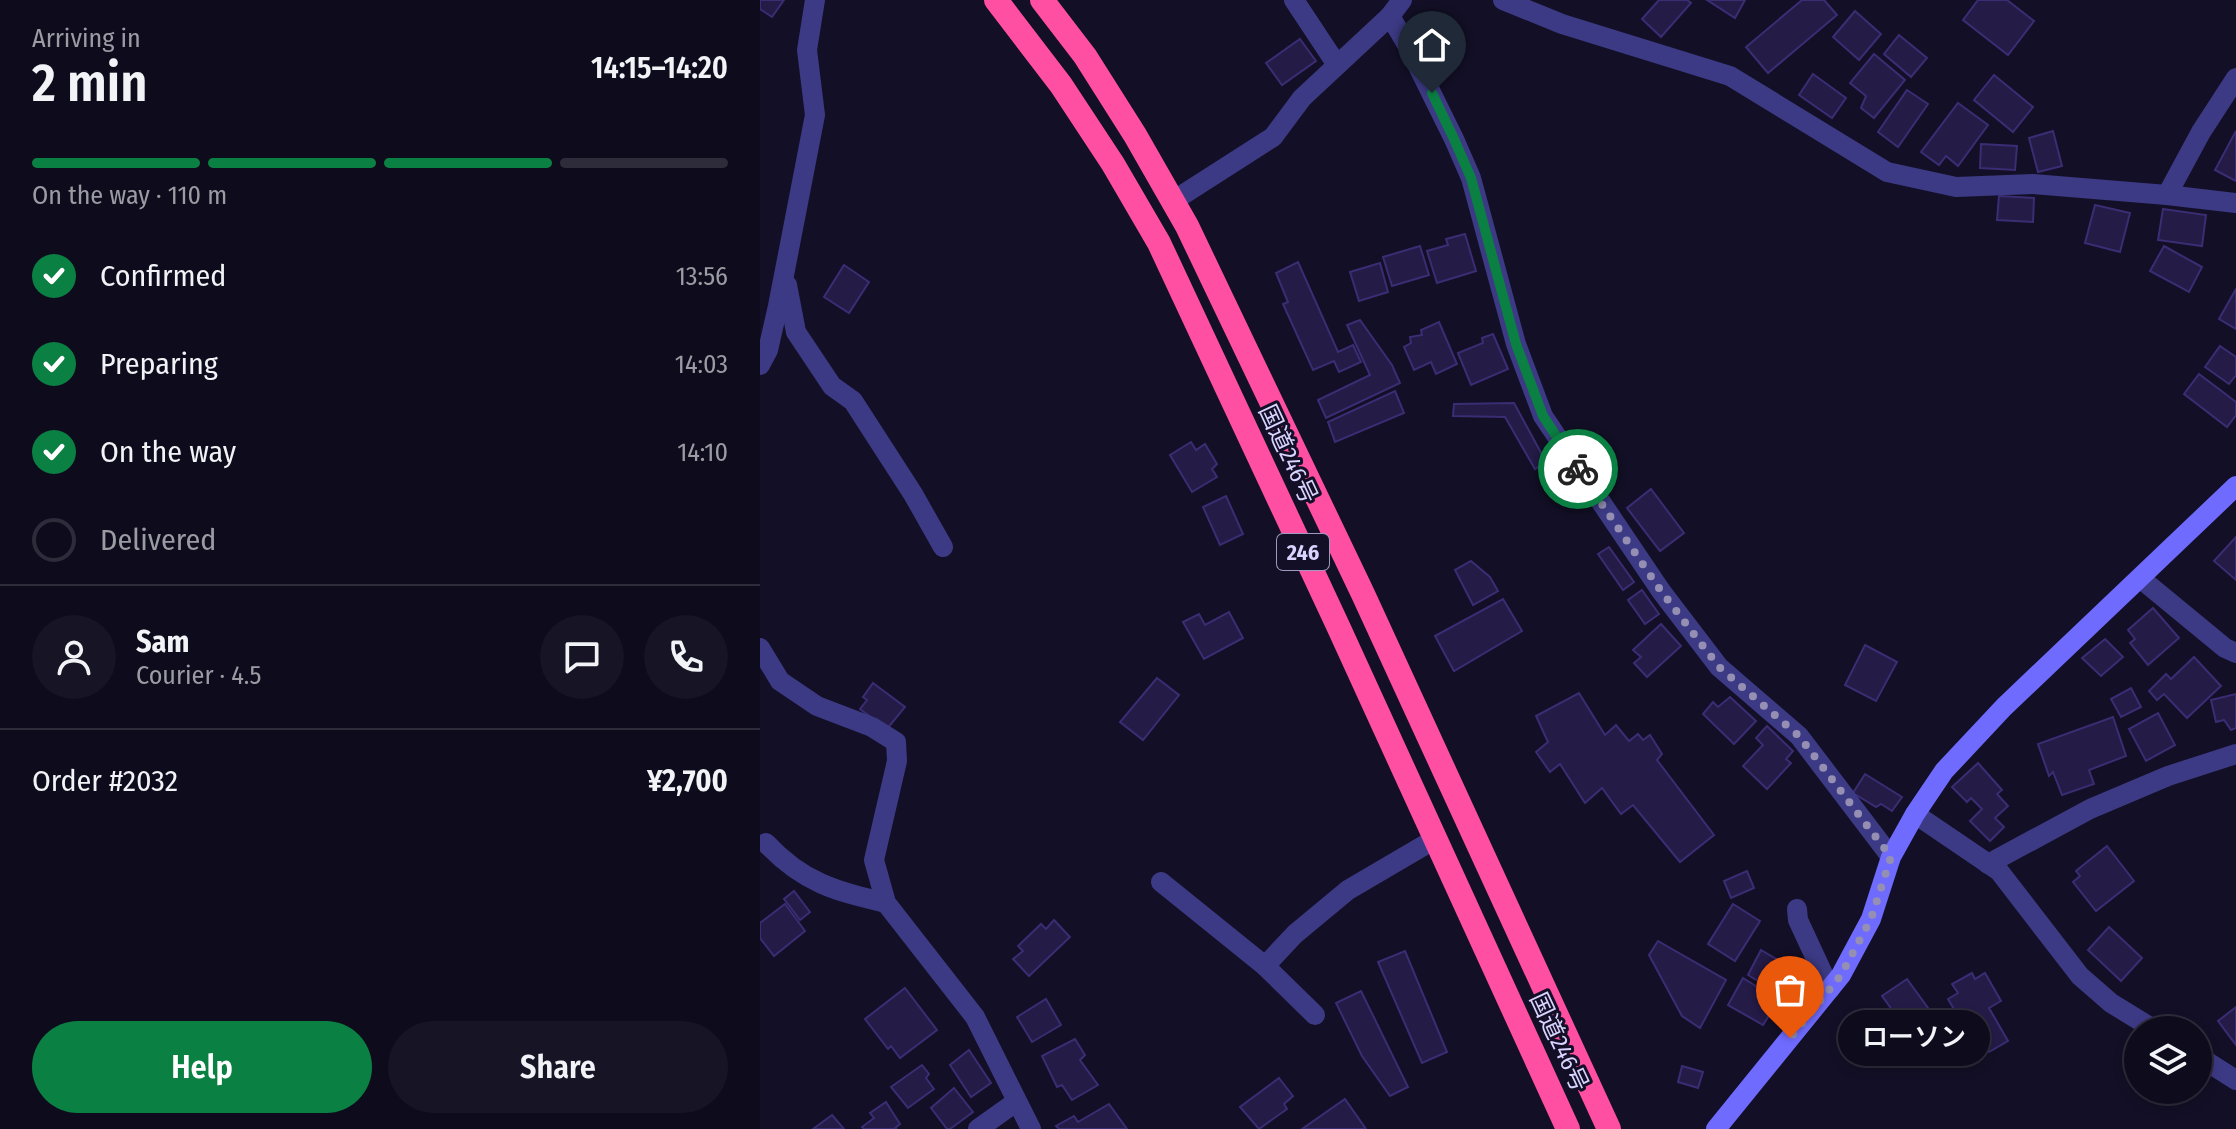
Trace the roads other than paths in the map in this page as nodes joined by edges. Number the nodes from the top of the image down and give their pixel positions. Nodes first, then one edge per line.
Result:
1 (815, 0) edge
2 (996, 0) edge
3 (1042, 0) edge
4 (1294, 0) edge
5 (1503, 0) edge
6 (1396, 8) edge
7 (1337, 65) junction
8 (2236, 78) edge
9 (2167, 195) junction
10 (1173, 201) junction
11 (2236, 203) edge
12 (785, 274) junction
13 (760, 365) edge
14 (2236, 486) edge
15 (943, 547) dead end
16 (2140, 578) junction
17 (760, 648) edge
18 (2236, 653) edge
19 (2236, 754) edge
20 (1915, 814) junction
21 (1435, 839) junction
22 (766, 843) dead end
23 (1891, 857) junction
24 (1988, 864) junction
25 (1161, 882) dead end
26 (886, 903) junction
27 (1797, 909) dead end
28 (1265, 966) junction
29 (1830, 989) junction
30 (1315, 1015) dead end
31 (2132, 1016) edge
32 (2212, 1065) edge
33 (2236, 1080) edge
34 (1016, 1102) junction
35 (978, 1129) edge
36 (1031, 1129) edge
37 (1568, 1129) edge
38 (1609, 1129) edge
39 (1716, 1129) edge

1 - 12 street
2 - 21 highway, 国道246号 / 246
3 - 10 highway, 国道246号 / 246
4 - 7 street
5 - 9 street
6 - 7 street
6 - 23 street
7 - 10 street
8 - 9 street
9 - 11 street
10 - 38 highway, 国道246号 / 246
12 - 13 street
12 - 15 street
14 - 16 street
16 - 18 street
16 - 20 street
17 - 26 street
19 - 24 street
20 - 23 street
20 - 24 street
21 - 28 street
21 - 37 highway, 国道246号 / 246
22 - 26 street
23 - 29 street
24 - 31 street
25 - 28 street
26 - 34 street
27 - 29 street
28 - 30 street
29 - 39 street
32 - 33 street
34 - 35 street
34 - 36 street

